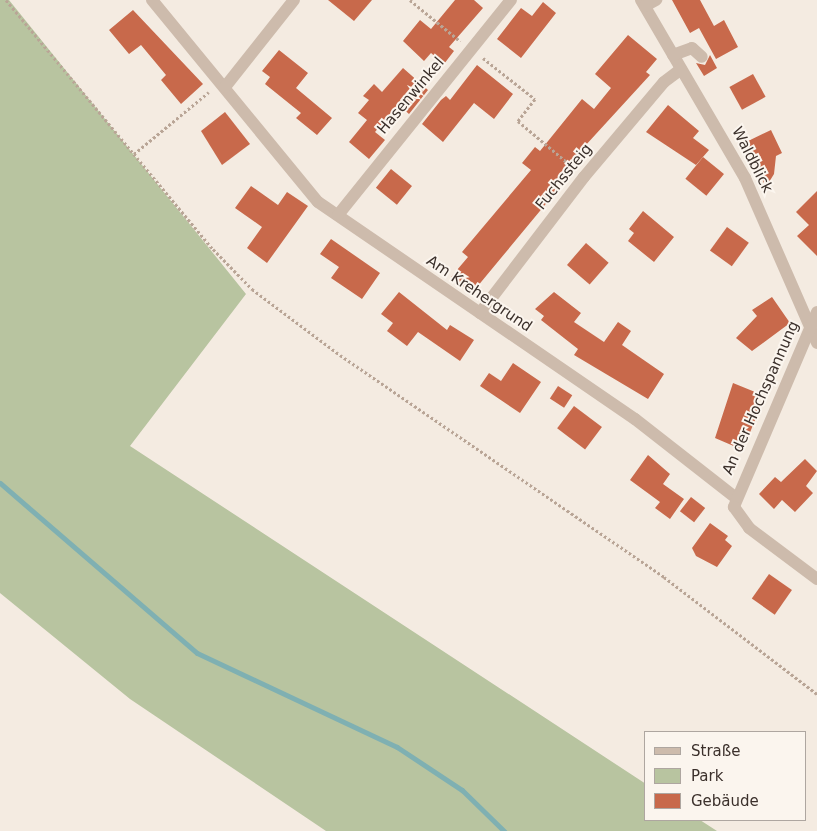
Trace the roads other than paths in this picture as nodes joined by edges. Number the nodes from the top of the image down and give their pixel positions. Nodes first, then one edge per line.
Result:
1 (152, 0) edge
2 (294, 0) edge
3 (511, 0) edge
4 (648, 2) edge
5 (673, 55) junction
6 (702, 58) dead end
7 (681, 69) junction
8 (223, 85) junction
9 (338, 215) junction
10 (817, 312) edge
11 (480, 313) junction
12 (809, 332) junction
13 (817, 343) edge
14 (735, 497) junction
15 (817, 579) edge

1 - 8 street, Am Krehergrund
2 - 8 street
3 - 9 street, Hasenwinkel
4 - 5 street, Waldblick
5 - 6 street
5 - 7 street, Waldblick
7 - 11 street, Fuchssteig
7 - 12 street, Waldblick
8 - 9 street, Am Krehergrund
9 - 11 street, Am Krehergrund
10 - 12 street, An der Hochspannung
11 - 14 street, Am Krehergrund
12 - 13 street, Waldblick
12 - 14 street, An der Hochspannung
14 - 15 street

